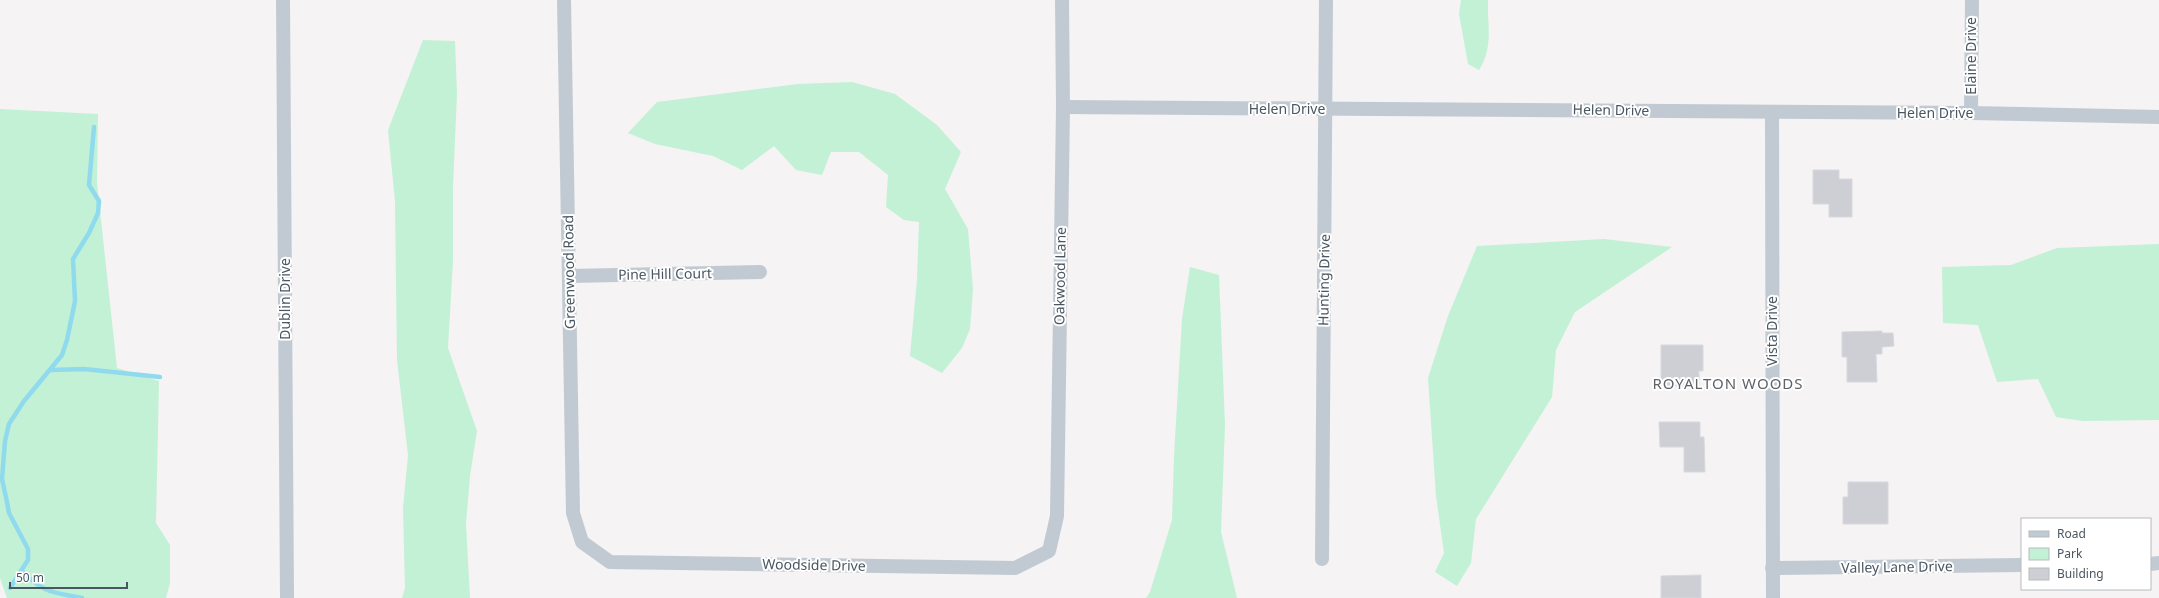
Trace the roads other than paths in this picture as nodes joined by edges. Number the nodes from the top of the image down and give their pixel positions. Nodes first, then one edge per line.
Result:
1 (283, 0) edge
2 (564, 0) edge
3 (1062, 0) edge
4 (1326, 0) edge
5 (1972, 0) edge
6 (1063, 107) junction
7 (1326, 109) junction
8 (1772, 112) junction
9 (1972, 112) junction
10 (2159, 117) edge
11 (760, 272) dead end
12 (570, 276) junction
13 (582, 542) joint
14 (1049, 551) joint
15 (1322, 560) dead end
16 (2021, 565) edge
17 (1772, 568) junction
18 (287, 598) edge
19 (1773, 598) edge

1 - 18 street, Dublin Drive
2 - 12 street, Greenwood Road
3 - 6 street, Oakwood Lane
4 - 7 street, Hunting Drive
5 - 9 street, Elaine Drive
6 - 7 street, Helen Drive
6 - 14 street, Oakwood Lane
7 - 8 street, Helen Drive
7 - 15 street, Hunting Drive
8 - 9 street, Helen Drive
8 - 17 street, Vista Drive
9 - 10 street, Helen Drive
11 - 12 street, Pine Hill Court
12 - 13 street, Greenwood Road
13 - 14 street, Woodside Drive
16 - 17 street, Valley Lane Drive
17 - 19 street, Vista Drive

